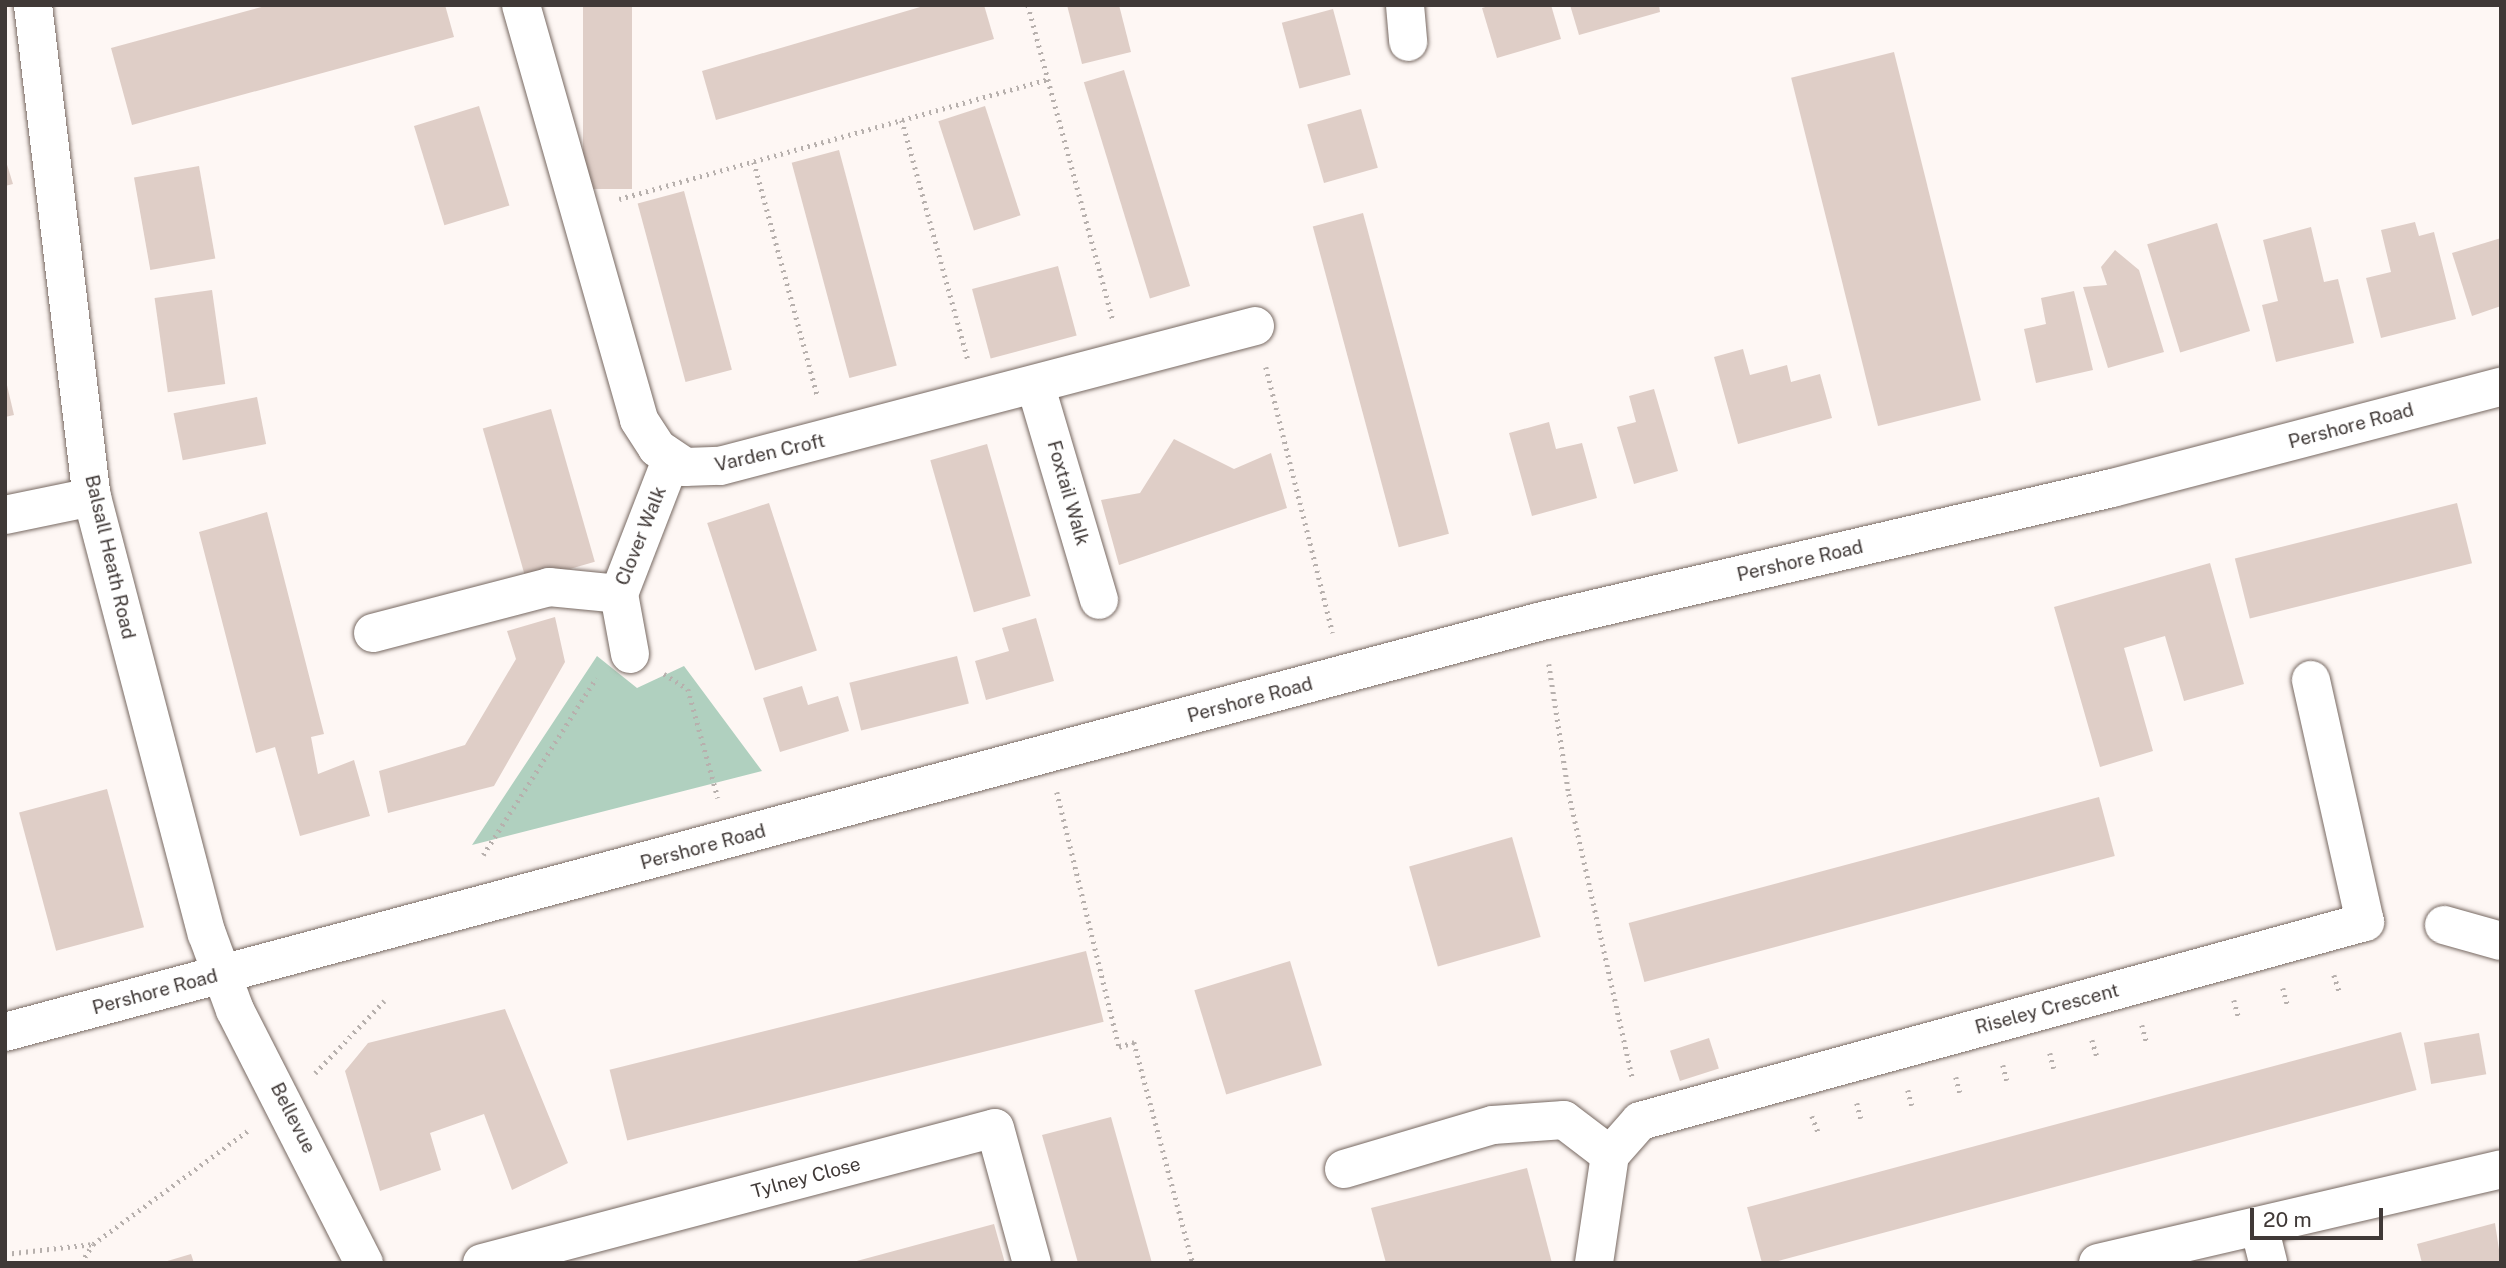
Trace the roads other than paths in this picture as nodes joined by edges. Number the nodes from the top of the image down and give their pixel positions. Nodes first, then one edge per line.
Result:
1 (33, 5) edge
2 (521, 5) edge
3 (1255, 326) road end
4 (1036, 387) junction
5 (2501, 387) edge
6 (671, 460) junction
7 (92, 497) junction
8 (5, 515) edge
9 (619, 594) junction
10 (1099, 600) dead end
11 (373, 633) dead end
12 (630, 654) road end
13 (2311, 680) dead end
14 (2444, 925) dead end
15 (2501, 941) edge
16 (224, 973) junction
17 (5, 1032) edge
18 (1610, 1156) junction
19 (1344, 1169) dead end
20 (2501, 1169) edge
21 (2259, 1226) junction
22 (364, 1263) edge
23 (482, 1263) edge
24 (1032, 1263) edge
25 (1594, 1263) edge
26 (2098, 1263) edge
27 (2268, 1263) edge

1 - 7 street, Balsall Heath Road
2 - 6 street
3 - 4 street, Varden Croft
4 - 6 street, Varden Croft
4 - 10 street, Foxtail Walk
5 - 16 street, Pershore Road
6 - 9 street, Clover Walk
7 - 8 street
7 - 16 street, Balsall Heath Road
9 - 11 street
9 - 12 street, Clover Walk
13 - 18 street, Riseley Crescent
14 - 15 street
16 - 17 street, Pershore Road
16 - 22 street, Bellevue
18 - 19 street
18 - 25 street
20 - 21 street
21 - 26 street
21 - 27 street
23 - 24 street, Tylney Close

